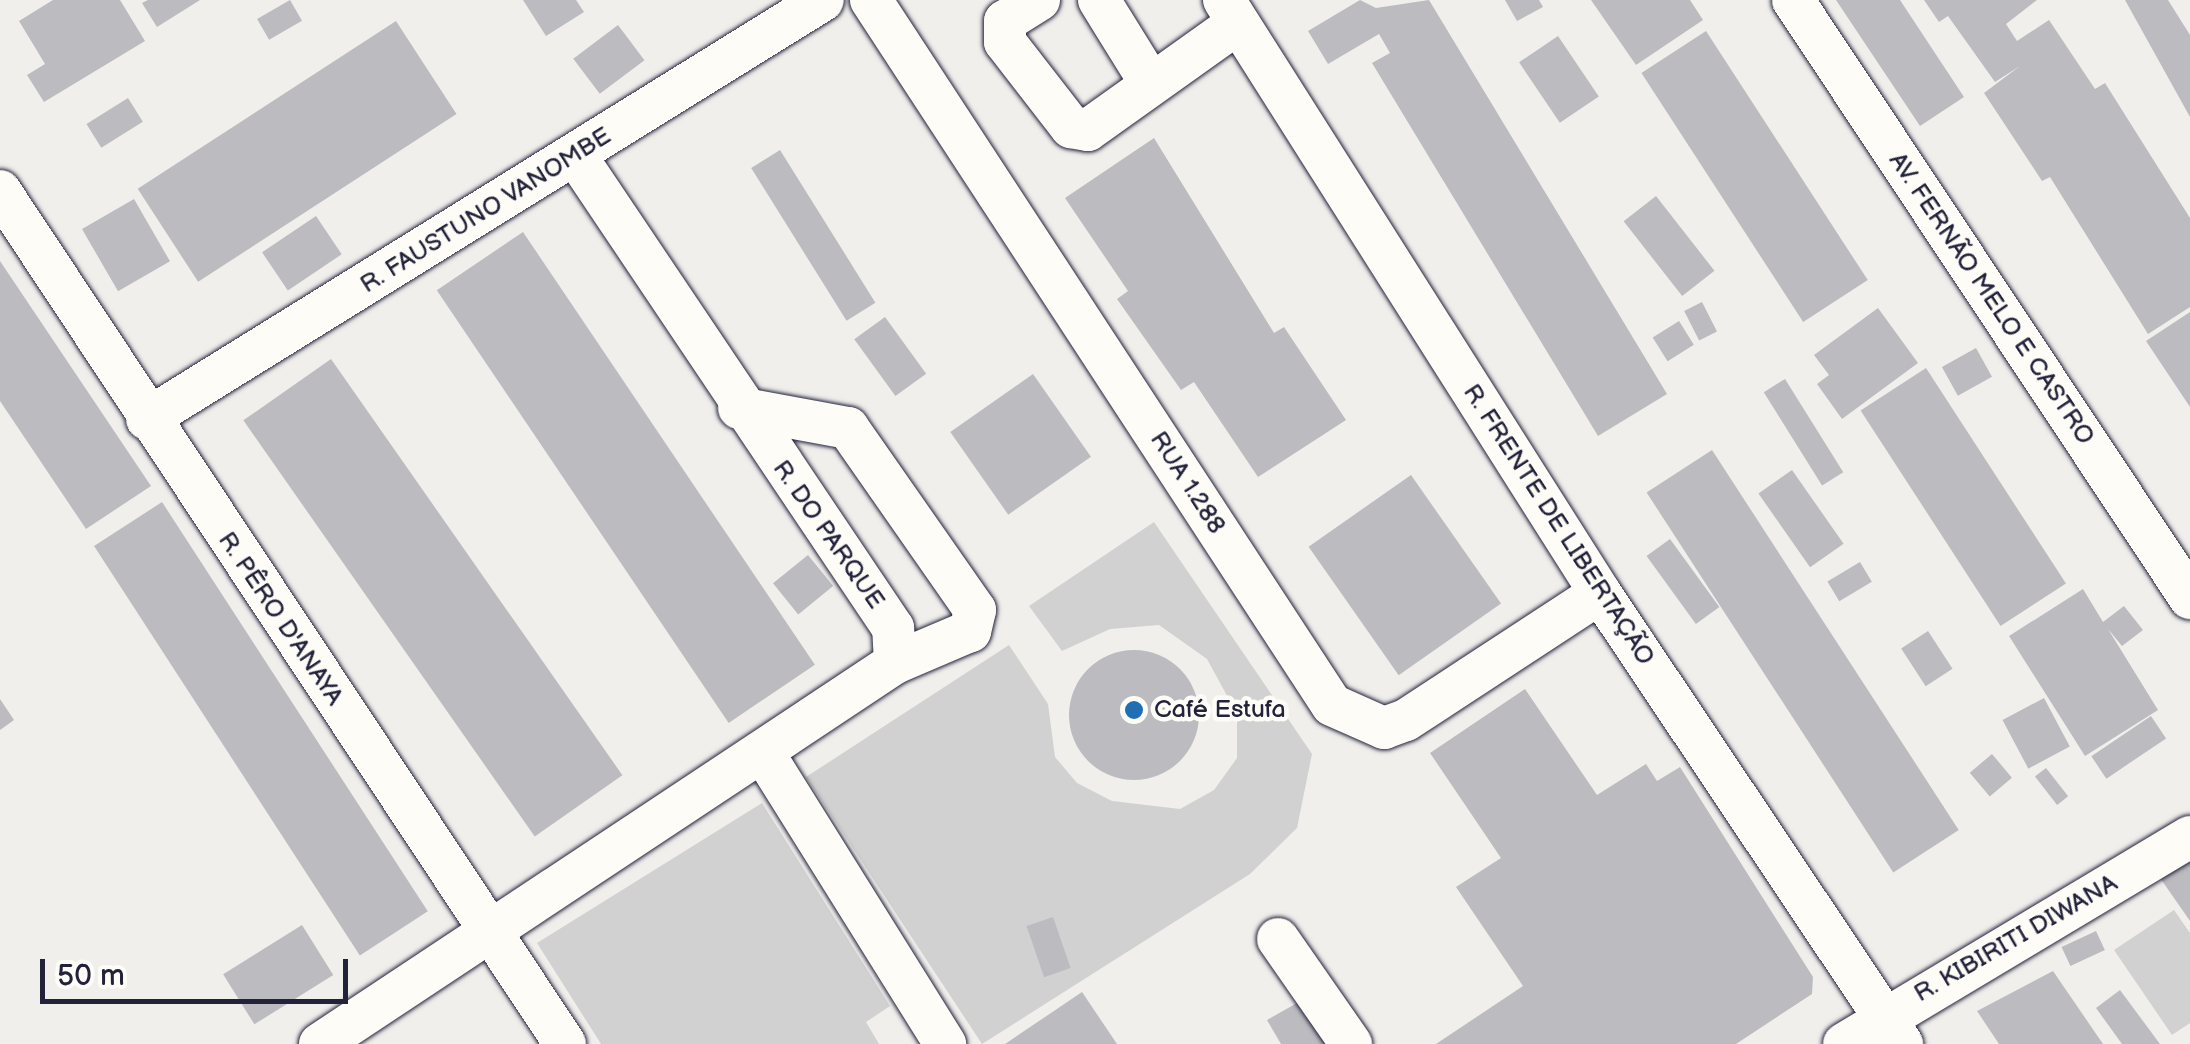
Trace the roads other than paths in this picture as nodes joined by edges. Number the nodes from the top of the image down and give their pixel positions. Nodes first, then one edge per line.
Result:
1 (822, 0) edge
2 (871, 0) edge
3 (1039, 0) edge
4 (1099, 0) edge
5 (1793, 0) edge
6 (1231, 12) edge
7 (1151, 84) junction
8 (576, 156) junction
9 (0, 190) edge
10 (739, 408) junction
11 (147, 419) junction
12 (1600, 594) junction
13 (2190, 598) edge
14 (896, 663) junction
15 (764, 754) junction
16 (2190, 837) edge
17 (492, 934) junction
18 (1278, 939) dead end
19 (1893, 1030) edge
20 (320, 1044) edge
21 (566, 1044) edge
22 (945, 1044) edge
23 (1351, 1044) edge
24 (1844, 1044) edge

1 - 8 street, R. FAUSTUNO VANOMBE
2 - 12 street, RUA 1.288
3 - 7 street
4 - 7 street
5 - 13 street, AV. FERNÃO MELO E CASTRO
6 - 7 street
6 - 12 street, R. FRENTE DE LIBERTAÇÃO
8 - 10 street, R. DO PARQUE
8 - 11 street, R. FAUSTUNO VANOMBE
9 - 11 street, R. PÊRO D'ANAYA
10 - 14 street, R. DO PARQUE
10 - 14 street
11 - 17 street, R. PÊRO D'ANAYA
12 - 19 street, R. FRENTE DE LIBERTAÇÃO
14 - 15 street
15 - 17 street
15 - 22 street
16 - 19 street, R. KIBIRITI DIWANA
17 - 20 street
17 - 21 street, R. PÊRO D'ANAYA
18 - 23 street
19 - 24 street, R. KIBIRITI DIWANA

